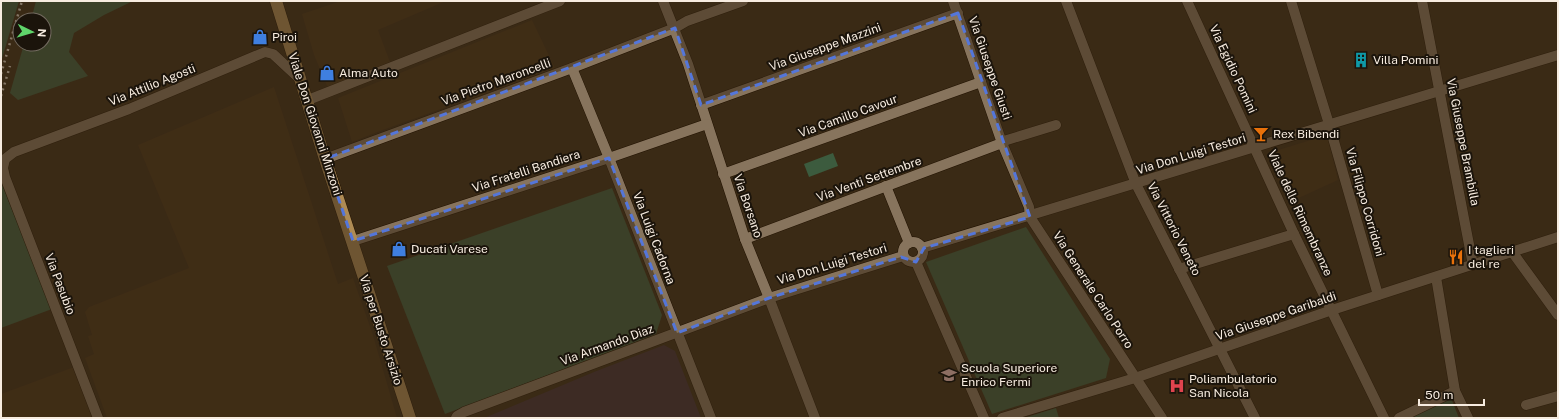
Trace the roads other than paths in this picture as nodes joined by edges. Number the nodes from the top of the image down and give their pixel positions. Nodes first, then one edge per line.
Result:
1 (560, 1) edge
2 (663, 1) edge
3 (744, 1) edge
4 (953, 1) edge
5 (1066, 1) edge
6 (1187, 1) edge
7 (1291, 1) edge
8 (1422, 1) edge
9 (275, 3) edge
10 (958, 13) junction
11 (675, 28) junction
12 (1558, 55) edge
13 (572, 68) junction
14 (301, 80) junction
15 (981, 82) junction
16 (1440, 91) junction
17 (308, 100) junction
18 (701, 105) junction
19 (707, 124) junction
20 (1329, 124) junction
21 (1056, 125) dead end
22 (1002, 143) junction
23 (1255, 148) junction
24 (609, 158) junction
25 (5, 159) joint
26 (325, 159) junction
27 (723, 174) junction
28 (1136, 184) junction
29 (886, 186) junction
30 (1030, 216) junction
31 (1294, 234) junction
32 (1558, 238) edge
33 (745, 239) junction
34 (352, 241) junction
35 (909, 243) junction
36 (922, 248) junction
37 (1513, 253) junction
38 (903, 256) junction
39 (916, 262) junction
40 (1473, 265) junction
41 (1179, 269) junction
42 (1436, 277) junction
43 (1378, 296) junction
44 (769, 298) junction
45 (1332, 310) junction
46 (1558, 315) edge
47 (677, 333) junction
48 (1221, 349) junction
49 (1135, 378) junction
50 (1455, 390) junction
51 (1558, 396) edge
52 (1526, 405) dead end
53 (98, 418) edge
54 (410, 418) edge
55 (456, 418) edge
56 (711, 418) edge
57 (814, 418) edge
58 (984, 418) edge
59 (1002, 418) edge
60 (1162, 418) edge
61 (1255, 418) edge
62 (1384, 418) edge
63 (1399, 418) edge
64 (1468, 418) edge

1 - 17 street
2 - 11 street, Via Borsano
3 - 11 street, Via Pietro Maroncelli
4 - 10 street, Via Giuseppe Giusti
5 - 28 street, Via Vittorio Veneto
6 - 23 street, Via Egidio Pomini
7 - 20 street, Via Filippo Corridoni
8 - 16 street, Via Giuseppe Brambilla
9 - 14 main road, Viale Don Giovanni Minzoni
10 - 15 street, Via Giuseppe Giusti
10 - 18 street, Via Giuseppe Mazzini
11 - 13 street, Via Pietro Maroncelli
11 - 18 street, Via Borsano
12 - 16 street, Via Don Luigi Testori
13 - 24 street, Via Luigi Cadorna
13 - 26 street, Via Pietro Maroncelli
14 - 17 main road, Viale Don Giovanni Minzoni
14 - 25 street, Via Attilio Agosti
15 - 22 street, Via Giuseppe Giusti
15 - 27 street, Via Camillo Cavour
16 - 20 street, Via Don Luigi Testori
16 - 40 street, Via Giuseppe Brambilla
17 - 26 main road, Viale Don Giovanni Minzoni
18 - 19 street, Via Borsano
19 - 24 street, Via Fratelli Bandiera
19 - 27 street, Via Borsano
20 - 23 street, Via Don Luigi Testori
20 - 43 street, Via Filippo Corridoni
21 - 22 street
22 - 29 street, Via Venti Settembre
22 - 30 street, Via Giuseppe Giusti
23 - 28 street, Via Don Luigi Testori
23 - 31 street, Viale delle Rimembranze
24 - 34 street, Via Fratelli Bandiera
24 - 47 street, Via Luigi Cadorna
25 - 53 street, Via Pasubio
26 - 34 main road, Viale Don Giovanni Minzoni
27 - 33 street, Via Borsano
28 - 30 street, Via Don Luigi Testori
28 - 41 street, Via Vittorio Veneto
29 - 33 street, Via Venti Settembre
29 - 35 street
30 - 36 street, Via Don Luigi Testori
30 - 49 street, Via Generale Carlo Porro
31 - 41 street
31 - 45 street, Viale delle Rimembranze
32 - 37 street, Via Giuseppe Garibaldi
33 - 44 street, Via Borsano
34 - 54 main road, Via per Busto Arsizio
35 - 36 street
35 - 38 street, Via Don Luigi Testori
36 - 39 street
37 - 40 street, Via Giuseppe Garibaldi
37 - 46 street
38 - 39 street, Via Don Luigi Testori
38 - 44 street, Via Don Luigi Testori
39 - 58 street
40 - 42 street, Via Giuseppe Garibaldi
41 - 48 street, Via Vittorio Veneto
42 - 43 street, Via Giuseppe Garibaldi
42 - 50 street
43 - 45 street, Via Giuseppe Garibaldi
44 - 47 street, Via Armando Diaz
44 - 57 street, Via Borsano
45 - 48 street, Via Giuseppe Garibaldi
45 - 62 street, Viale delle Rimembranze
47 - 55 street, Via Armando Diaz
47 - 56 street, Via Luigi Cadorna
48 - 49 street, Via Giuseppe Garibaldi
48 - 61 street, Via Vittorio Veneto
49 - 59 street, Via Giuseppe Garibaldi
49 - 60 street, Via Generale Carlo Porro
50 - 63 street
50 - 64 street
51 - 52 street

